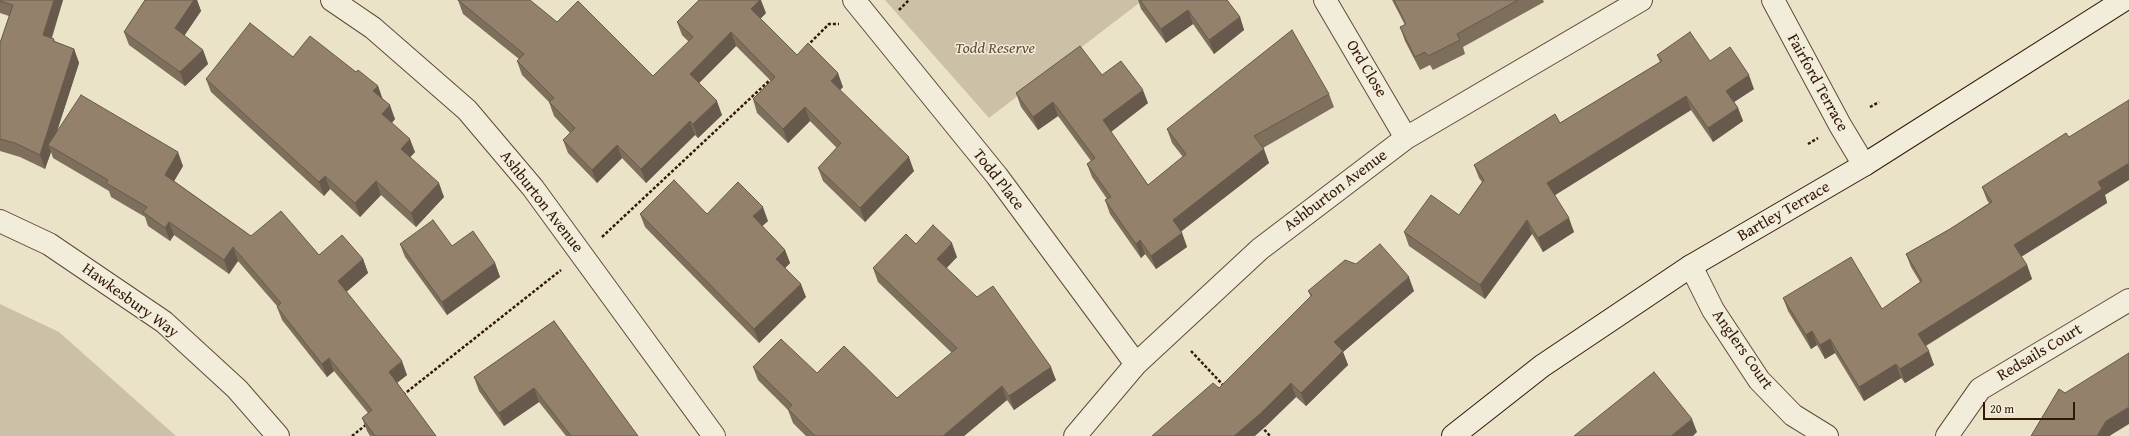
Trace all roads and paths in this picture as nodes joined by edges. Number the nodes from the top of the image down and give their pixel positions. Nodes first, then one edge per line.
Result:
1 (332, 0) edge
2 (909, 0) edge
3 (1325, 0) edge
4 (1640, 0) edge
5 (1773, 0) edge
6 (2124, 0) edge
7 (858, 5) edge
8 (895, 5) dead end
9 (801, 51) edge
10 (778, 73) edge
11 (1880, 102) dead end
12 (1870, 108) dead end
13 (1406, 138) junction
14 (1864, 165) junction
15 (0, 221) edge
16 (582, 255) junction
17 (1691, 266) junction
18 (2129, 300) edge
19 (1191, 351) dead end
20 (1136, 364) junction
21 (1228, 391) edge
22 (401, 397) edge
23 (370, 421) edge
24 (1260, 425) edge
25 (278, 436) edge
26 (352, 436) edge
27 (714, 436) edge
28 (1075, 436) edge
29 (1270, 436) edge
30 (1453, 436) edge
31 (1826, 436) edge
32 (1947, 436) edge

1 - 16 street, Ashburton Avenue
2 - 8 path
3 - 13 street, Ord Close
4 - 13 street, Ashburton Avenue
5 - 14 street, Fairford Terrace
6 - 14 street, Bartley Terrace
7 - 9 path
7 - 20 street, Todd Place
10 - 16 path
11 - 12 path
13 - 20 street, Ashburton Avenue
14 - 17 street, Bartley Terrace
15 - 25 street, Hawkesbury Way
16 - 22 path
16 - 27 street, Ashburton Avenue
17 - 30 street, Bartley Terrace
17 - 31 street, Anglers Court
18 - 32 street, Redsails Court
19 - 21 path
20 - 28 street, Ashburton Avenue
23 - 26 path
24 - 29 path

